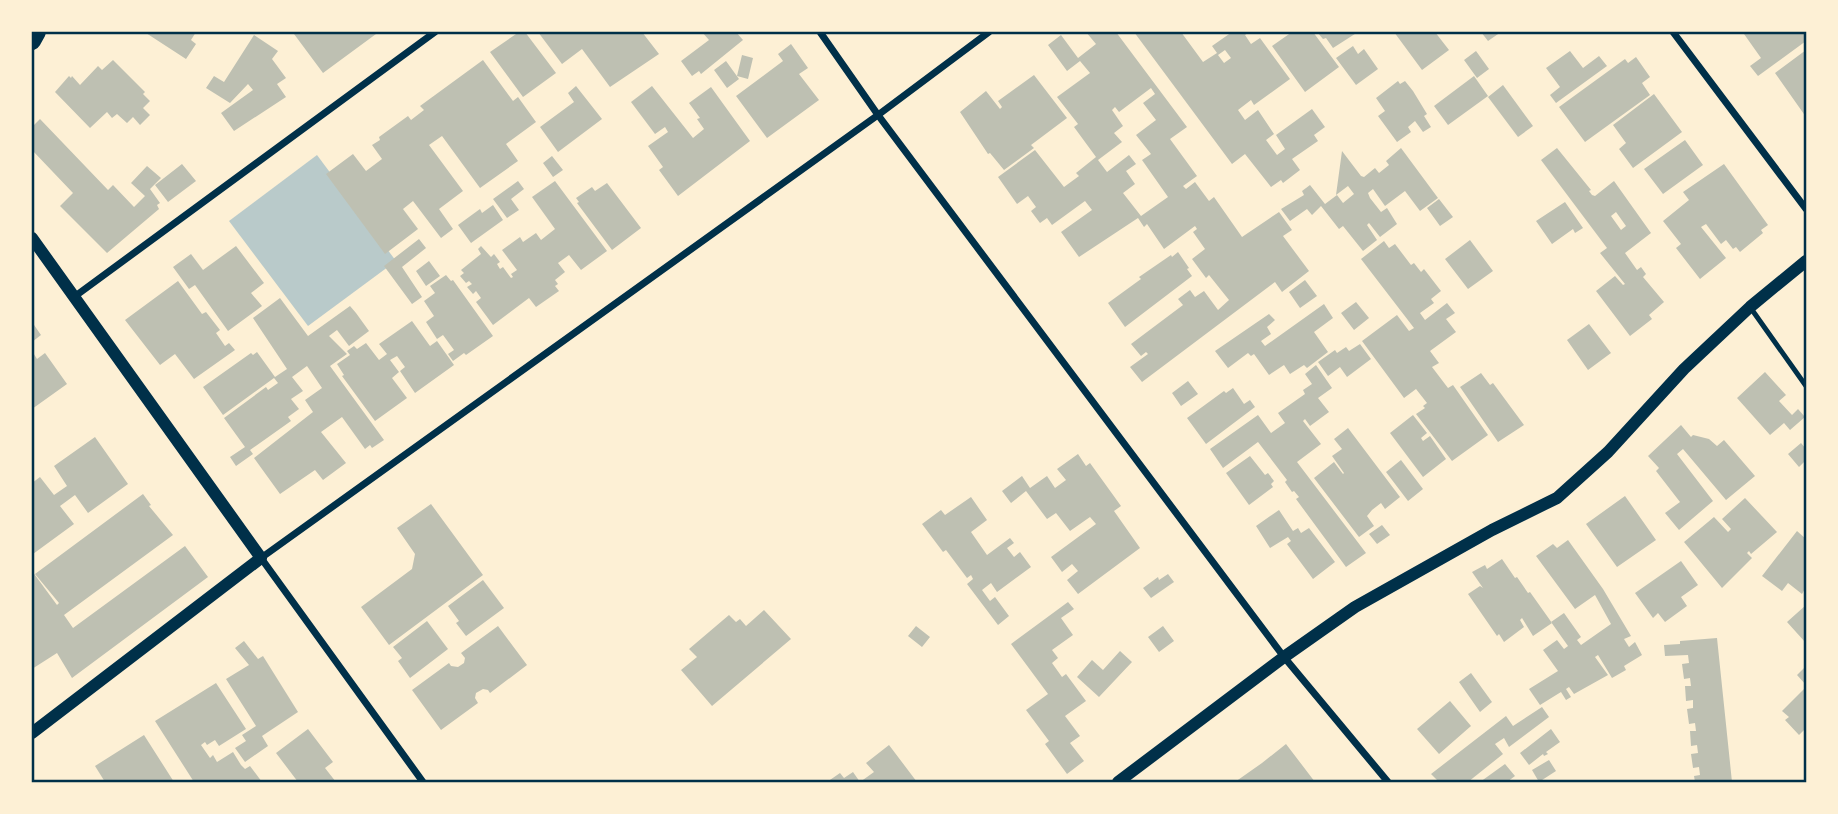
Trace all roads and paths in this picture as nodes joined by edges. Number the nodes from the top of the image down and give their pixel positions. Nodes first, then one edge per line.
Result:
1 (37, 32) edge
2 (435, 32) edge
3 (820, 32) edge
4 (989, 32) edge
5 (1674, 32) edge
6 (32, 41) edge
7 (878, 115) junction
8 (1807, 209) edge
9 (32, 239) edge
10 (1807, 261) edge
11 (74, 297) junction
12 (1750, 307) junction
13 (1807, 386) edge
14 (261, 558) junction
15 (1284, 657) junction
16 (32, 733) edge
17 (423, 782) edge
18 (1118, 782) edge
19 (1388, 782) edge

1 - 6 main road
2 - 11 street
3 - 7 street
4 - 7 street
5 - 8 street
7 - 14 street
7 - 15 street
9 - 11 street
10 - 12 street
11 - 14 street
12 - 13 lane
12 - 15 street
14 - 16 street
14 - 17 street
15 - 18 street
15 - 19 street

